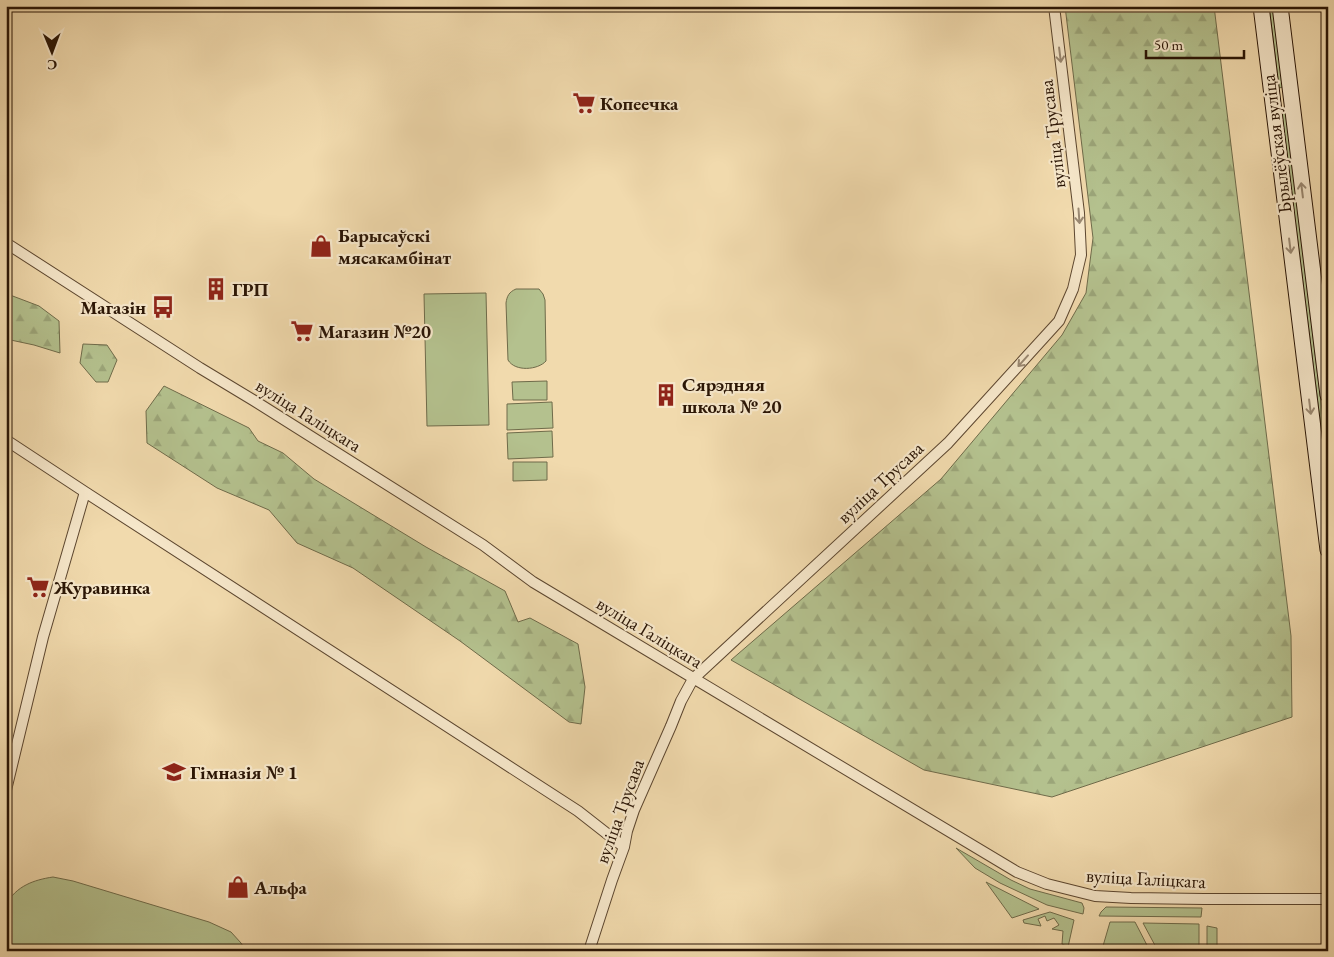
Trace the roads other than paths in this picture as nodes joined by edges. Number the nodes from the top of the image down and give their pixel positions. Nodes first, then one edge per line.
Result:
1 (1054, 6) edge
2 (1261, 6) edge
3 (1280, 6) edge
4 (1291, 100) junction
5 (1272, 101) junction
6 (6, 243) edge
7 (1328, 395) edge
8 (6, 440) edge
9 (85, 492) junction
10 (1328, 550) edge
11 (693, 679) junction
12 (6, 790) edge
13 (624, 847) junction
14 (1328, 899) edge
15 (589, 951) edge

1 -> 11 street, вуліца Трусава
2 - 5 street, Брылёўская вуліца
3 - 4 street, Брылёўская вуліца
4 - 5 street
7 -> 4 street, Брылёўская вуліца
5 -> 10 street, Брылёўская вуліца
6 - 11 street, вуліца Галіцкага
8 - 9 street
9 - 12 street
9 - 13 street
11 - 13 street, вуліца Трусава
11 - 14 street, вуліца Галіцкага
13 - 15 street, вуліца Трусава

